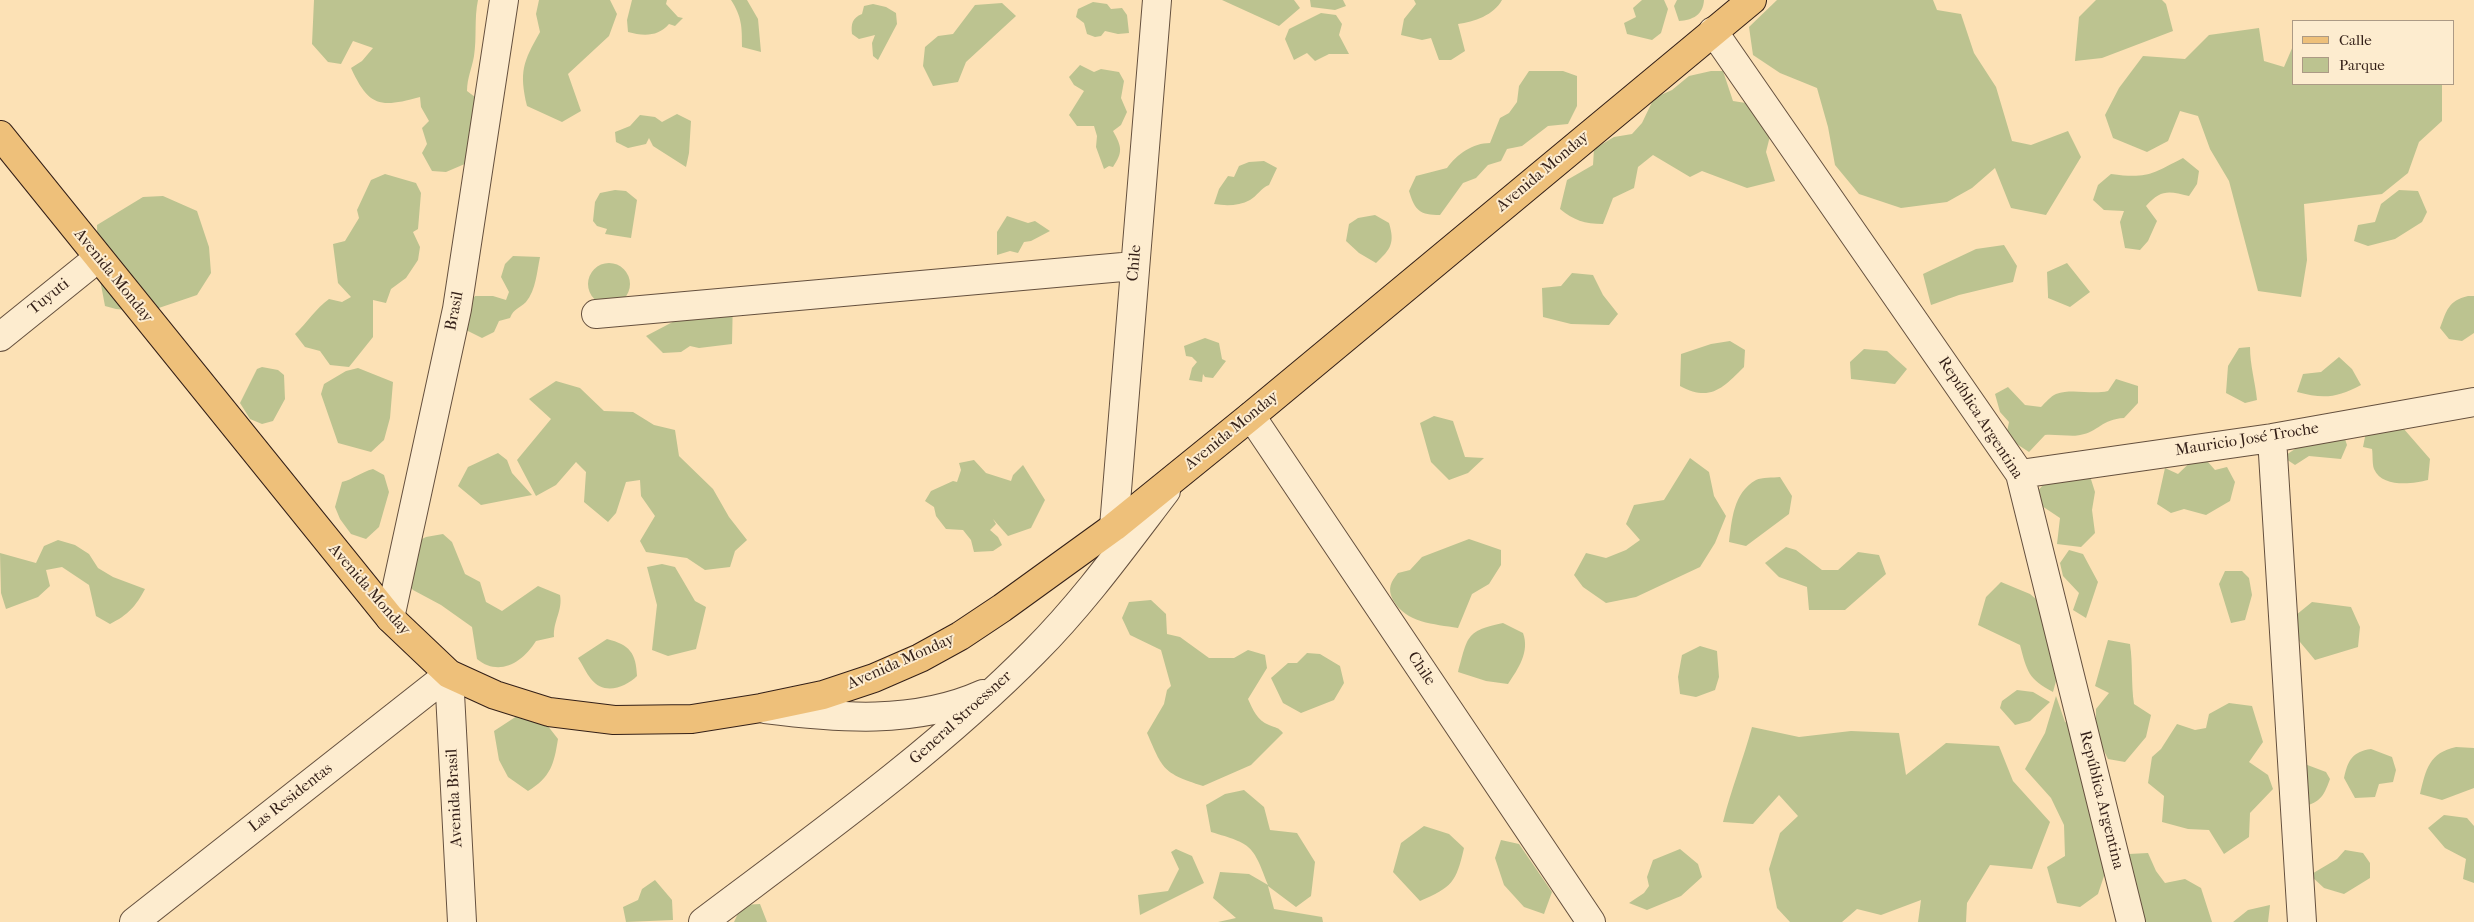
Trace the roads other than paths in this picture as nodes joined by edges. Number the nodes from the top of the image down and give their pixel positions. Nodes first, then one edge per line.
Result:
1 (504, 0) edge
2 (1157, 0) edge
3 (1752, 0) edge
4 (1713, 30) junction
5 (0, 135) edge
6 (98, 258) junction
7 (1134, 266) junction
8 (596, 314) dead end
9 (0, 337) edge
10 (2474, 402) edge
11 (1251, 416) junction
12 (2272, 438) junction
13 (1180, 474) junction
14 (2020, 474) junction
15 (1114, 527) junction
16 (390, 618) junction
17 (449, 674) junction
18 (997, 688) junction
19 (761, 708) junction
20 (1587, 920) edge
21 (134, 922) edge
22 (462, 922) edge
23 (703, 922) edge
24 (2131, 922) edge
25 (2302, 922) edge

1 - 16 street, Brasil
2 - 7 street, Chile
3 - 4 main road, Avenida Monday
4 - 11 main road, Avenida Monday
4 - 14 street, República Argentina
5 - 6 main road, Avenida Monday
6 - 9 street, Tuyuti
6 - 16 main road, Avenida Monday
7 - 8 street
7 - 15 street, Chile
10 - 12 street, Mauricio José Troche
11 - 13 main road, Avenida Monday
11 - 20 street, Chile
12 - 14 street, Mauricio José Troche
12 - 25 street
13 - 15 main road, Avenida Monday
13 - 18 street, General Stroessner
14 - 24 street, República Argentina
15 - 19 main road, Avenida Monday
16 - 17 main road, Avenida Monday
17 - 19 main road, Avenida Monday
17 - 21 street, Las Residentas
17 - 22 street, Avenida Brasil
18 - 19 street
18 - 23 street, General Stroessner

